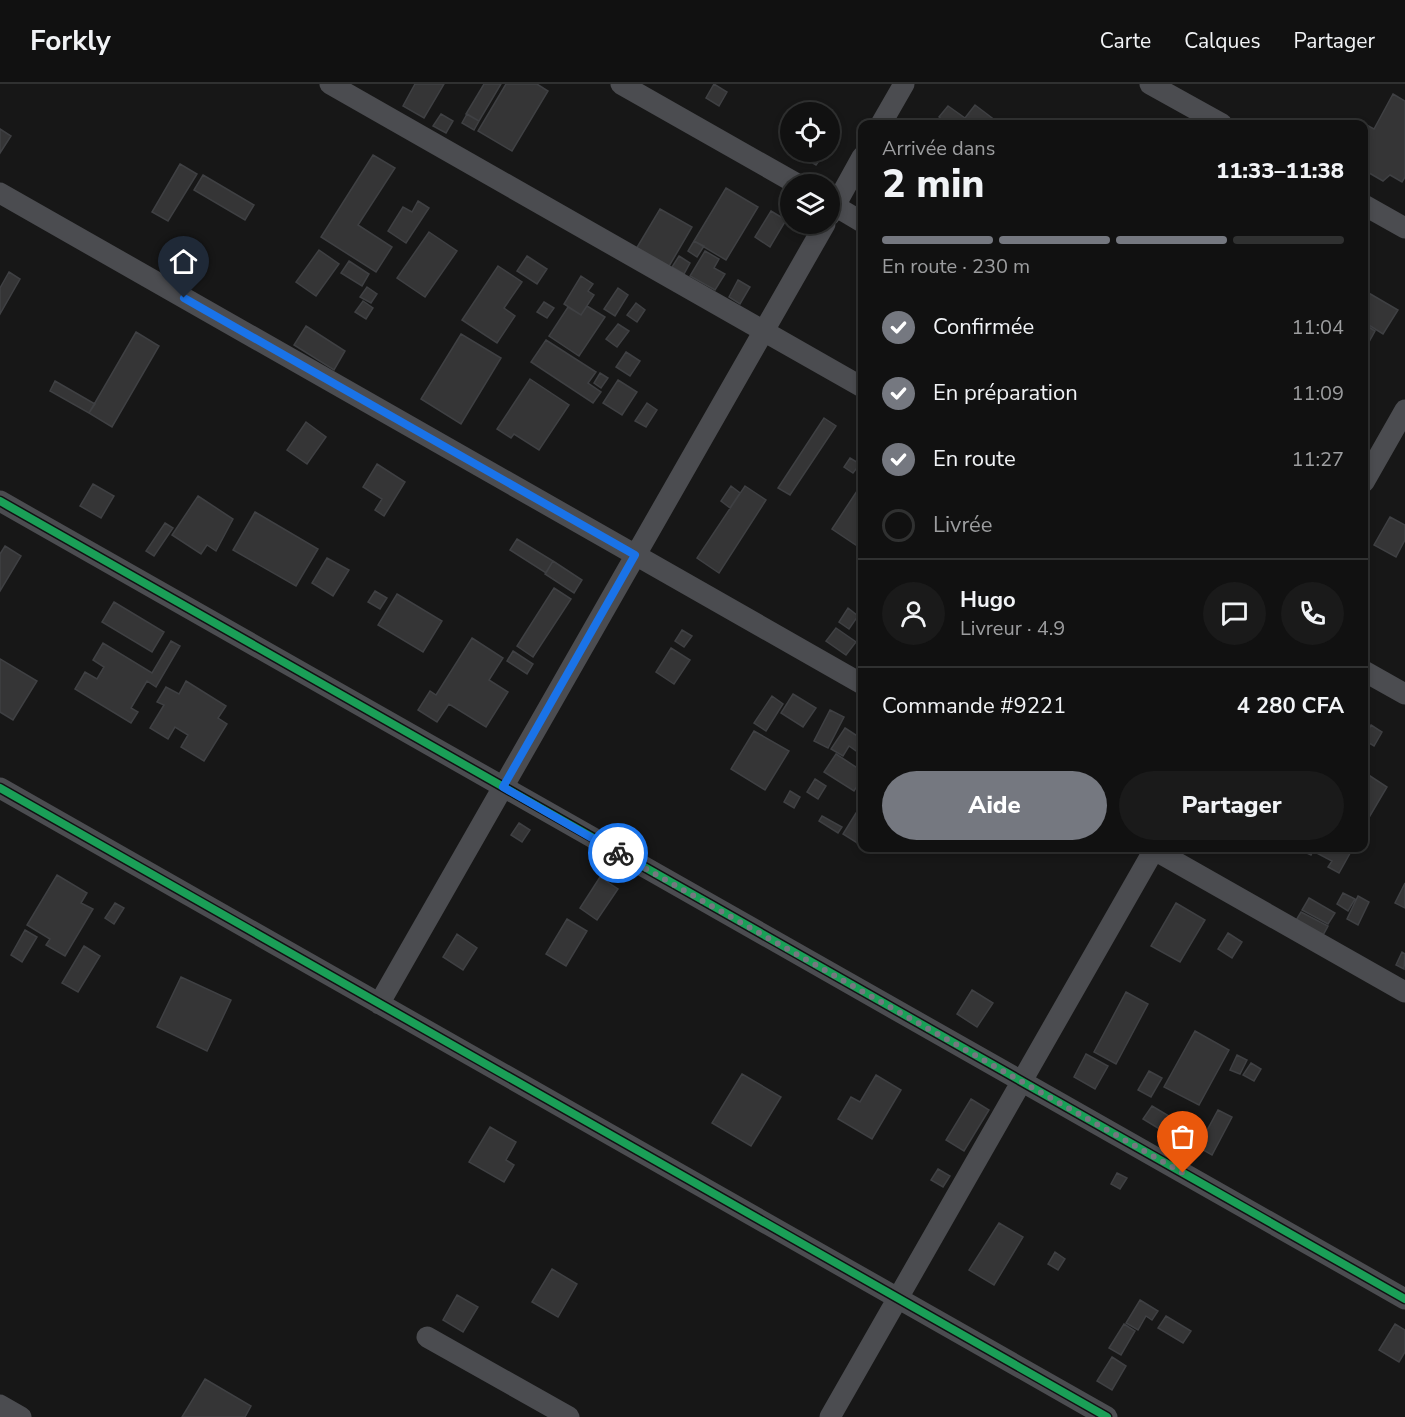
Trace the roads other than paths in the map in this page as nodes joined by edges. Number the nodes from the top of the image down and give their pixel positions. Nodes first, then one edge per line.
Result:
1 (330, 84) edge
2 (621, 84) edge
3 (904, 84) edge
4 (1150, 84) edge
5 (883, 120) edge
6 (1215, 120) edge
7 (858, 164) edge
8 (780, 174) edge
9 (0, 193) edge
10 (840, 195) edge
11 (1368, 207) edge
12 (840, 215) edge
13 (858, 221) edge
14 (1405, 228) edge
15 (818, 234) edge
16 (763, 330) junction
17 (858, 385) edge
18 (1405, 410) edge
19 (1368, 475) edge
20 (0, 501) edge
21 (635, 555) junction
22 (1368, 673) edge
23 (858, 682) edge
24 (1405, 694) edge
25 (503, 787) junction
26 (0, 788) edge
27 (1151, 852) edge
28 (1160, 852) edge
29 (1405, 992) edge
30 (379, 1004) junction
31 (1022, 1081) junction
32 (898, 1298) junction
33 (1405, 1299) edge
34 (427, 1336) dead end
35 (0, 1405) edge
36 (21, 1417) edge
37 (569, 1417) edge
38 (830, 1417) edge
39 (1107, 1417) edge

1 - 16 street
2 - 8 street
3 - 5 street
4 - 6 street
7 - 10 street
9 - 21 street
11 - 14 street
12 - 13 street
15 - 16 street
16 - 17 street
16 - 21 street
18 - 19 street
20 - 25 street
21 - 23 street
21 - 25 street
22 - 24 street
25 - 30 street
25 - 31 street
26 - 30 street
27 - 31 street
28 - 29 street
30 - 32 street
31 - 32 street
31 - 33 street
32 - 38 street
32 - 39 street
34 - 37 street
35 - 36 street

